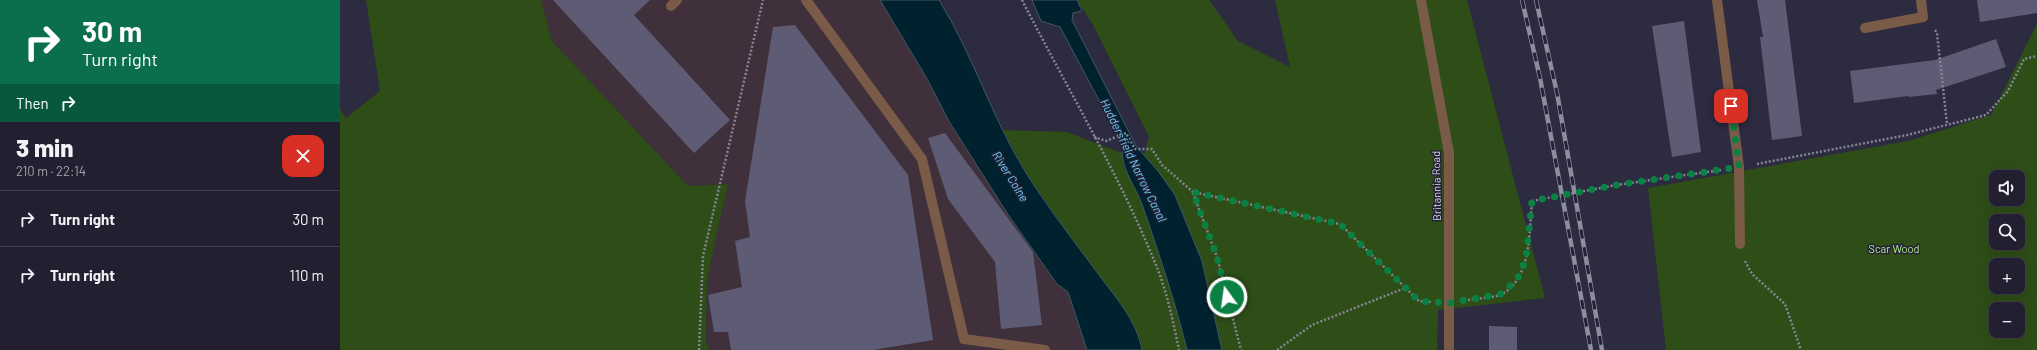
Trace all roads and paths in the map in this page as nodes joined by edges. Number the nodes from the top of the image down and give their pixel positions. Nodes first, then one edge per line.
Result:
1 (762, 0) edge
2 (806, 0) edge
3 (1022, 0) edge
4 (1421, 0) edge
5 (1717, 0) edge
6 (1921, 0) edge
7 (1923, 17) junction
8 (1864, 28) dead end
9 (2037, 56) edge
10 (1947, 124) junction
11 (1094, 137) junction
12 (1739, 167) junction
13 (1193, 192) junction
14 (1740, 244) joint
15 (1405, 288) junction
16 (1449, 303) junction
17 (699, 350) edge
18 (1043, 350) edge
19 (1179, 350) edge
20 (1241, 350) edge
21 (1277, 350) edge
22 (1449, 350) edge
23 (1801, 350) edge

1 - 17 path
2 - 18 street
3 - 11 path
4 - 16 street, Britannia Road
5 - 12 street
6 - 7 street
7 - 8 street
7 - 10 path
9 - 10 path
10 - 12 path
11 - 13 path
11 - 19 path
12 - 14 street
12 - 16 path, bridge
13 - 15 path
13 - 20 path
14 - 23 path
15 - 16 path
15 - 21 path
16 - 22 street, Britannia Road

